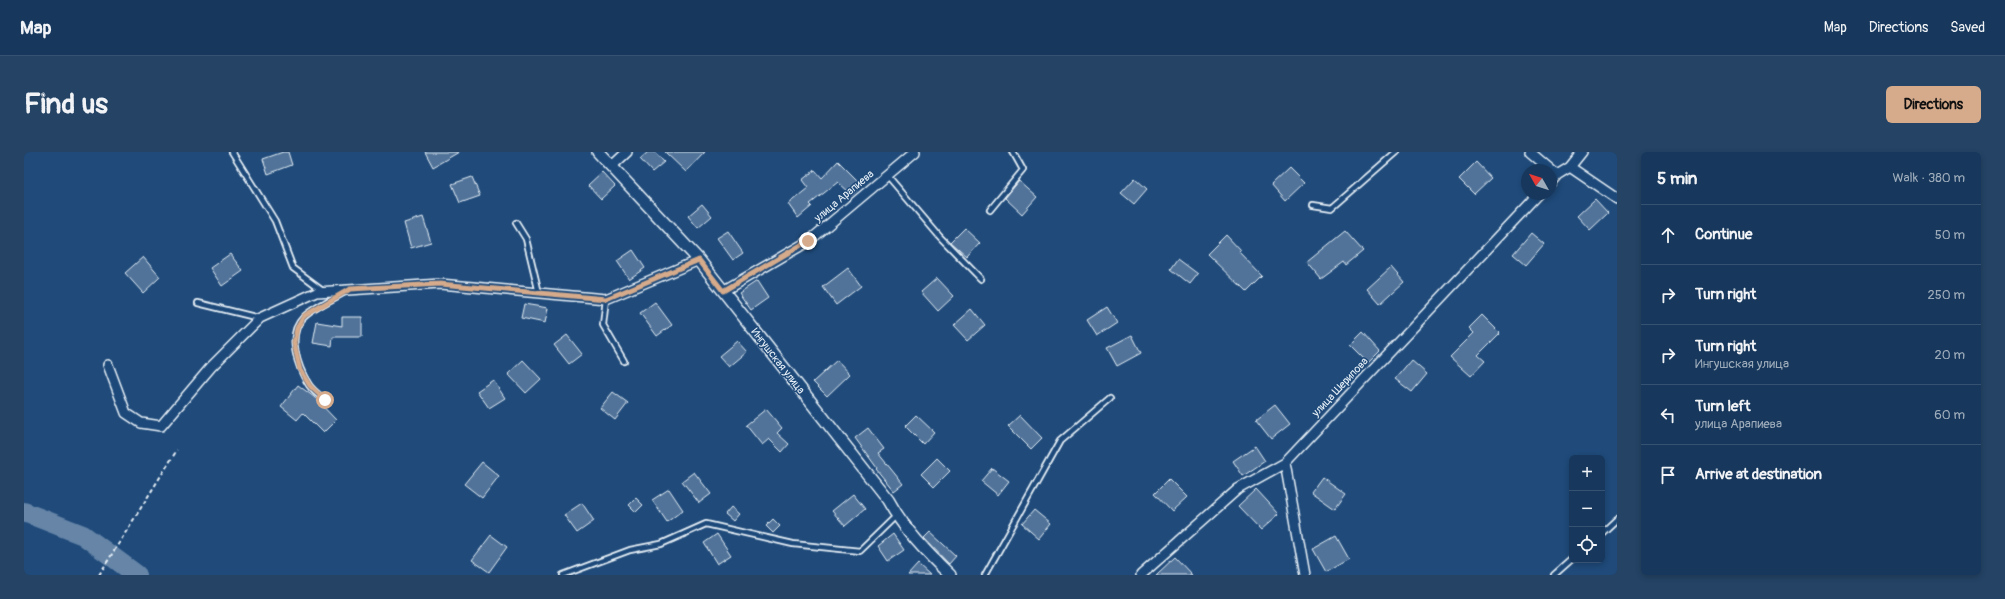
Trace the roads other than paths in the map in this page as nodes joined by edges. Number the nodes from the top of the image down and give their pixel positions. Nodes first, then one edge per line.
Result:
1 (232, 152) edge
2 (598, 152) edge
3 (627, 152) edge
4 (915, 152) edge
5 (1013, 152) edge
6 (1396, 152) edge
7 (1530, 152) edge
8 (1582, 152) edge
9 (1541, 164) edge
10 (612, 166) junction
11 (1570, 167) junction
12 (887, 175) junction
13 (1557, 176) edge
14 (1617, 198) edge
15 (1533, 200) edge
16 (1313, 205) dead end
17 (990, 210) dead end
18 (516, 223) dead end
19 (699, 260) junction
20 (981, 279) dead end
21 (350, 289) junction
22 (723, 291) junction
23 (325, 292) junction
24 (539, 293) junction
25 (606, 299) junction
26 (198, 303) dead end
27 (260, 318) junction
28 (624, 361) dead end
29 (108, 365) dead end
30 (1110, 398) dead end
31 (325, 400) dead end
32 (1285, 464) junction
33 (896, 516) junction
34 (1617, 519) edge
35 (1605, 529) edge
36 (1569, 562) edge
37 (563, 575) edge
38 (950, 575) edge
39 (985, 575) edge
40 (1141, 575) edge
41 (1305, 575) edge
42 (1554, 575) edge

1 - 23 lane
2 - 10 street, Ингушская улица
3 - 10 street
4 - 12 street, улица Арапиева
5 - 17 lane
6 - 16 lane
7 - 9 street
8 - 11 street
10 - 19 street, Ингушская улица
11 - 13 street
11 - 14 street
12 - 20 lane
12 - 22 street, улица Арапиева
15 - 32 street, улица Шерипова
18 - 24 lane
19 - 22 street, Ингушская улица
19 - 25 street
21 - 23 street
21 - 24 street
21 - 31 lane
22 - 33 street, Ингушская улица
23 - 27 street
24 - 25 street
25 - 28 lane
26 - 27 lane
27 - 29 street
30 - 39 lane
32 - 40 street, улица Шерипова
32 - 41 street
33 - 37 lane
33 - 38 street, Ингушская улица
34 - 35 lane
36 - 42 lane

